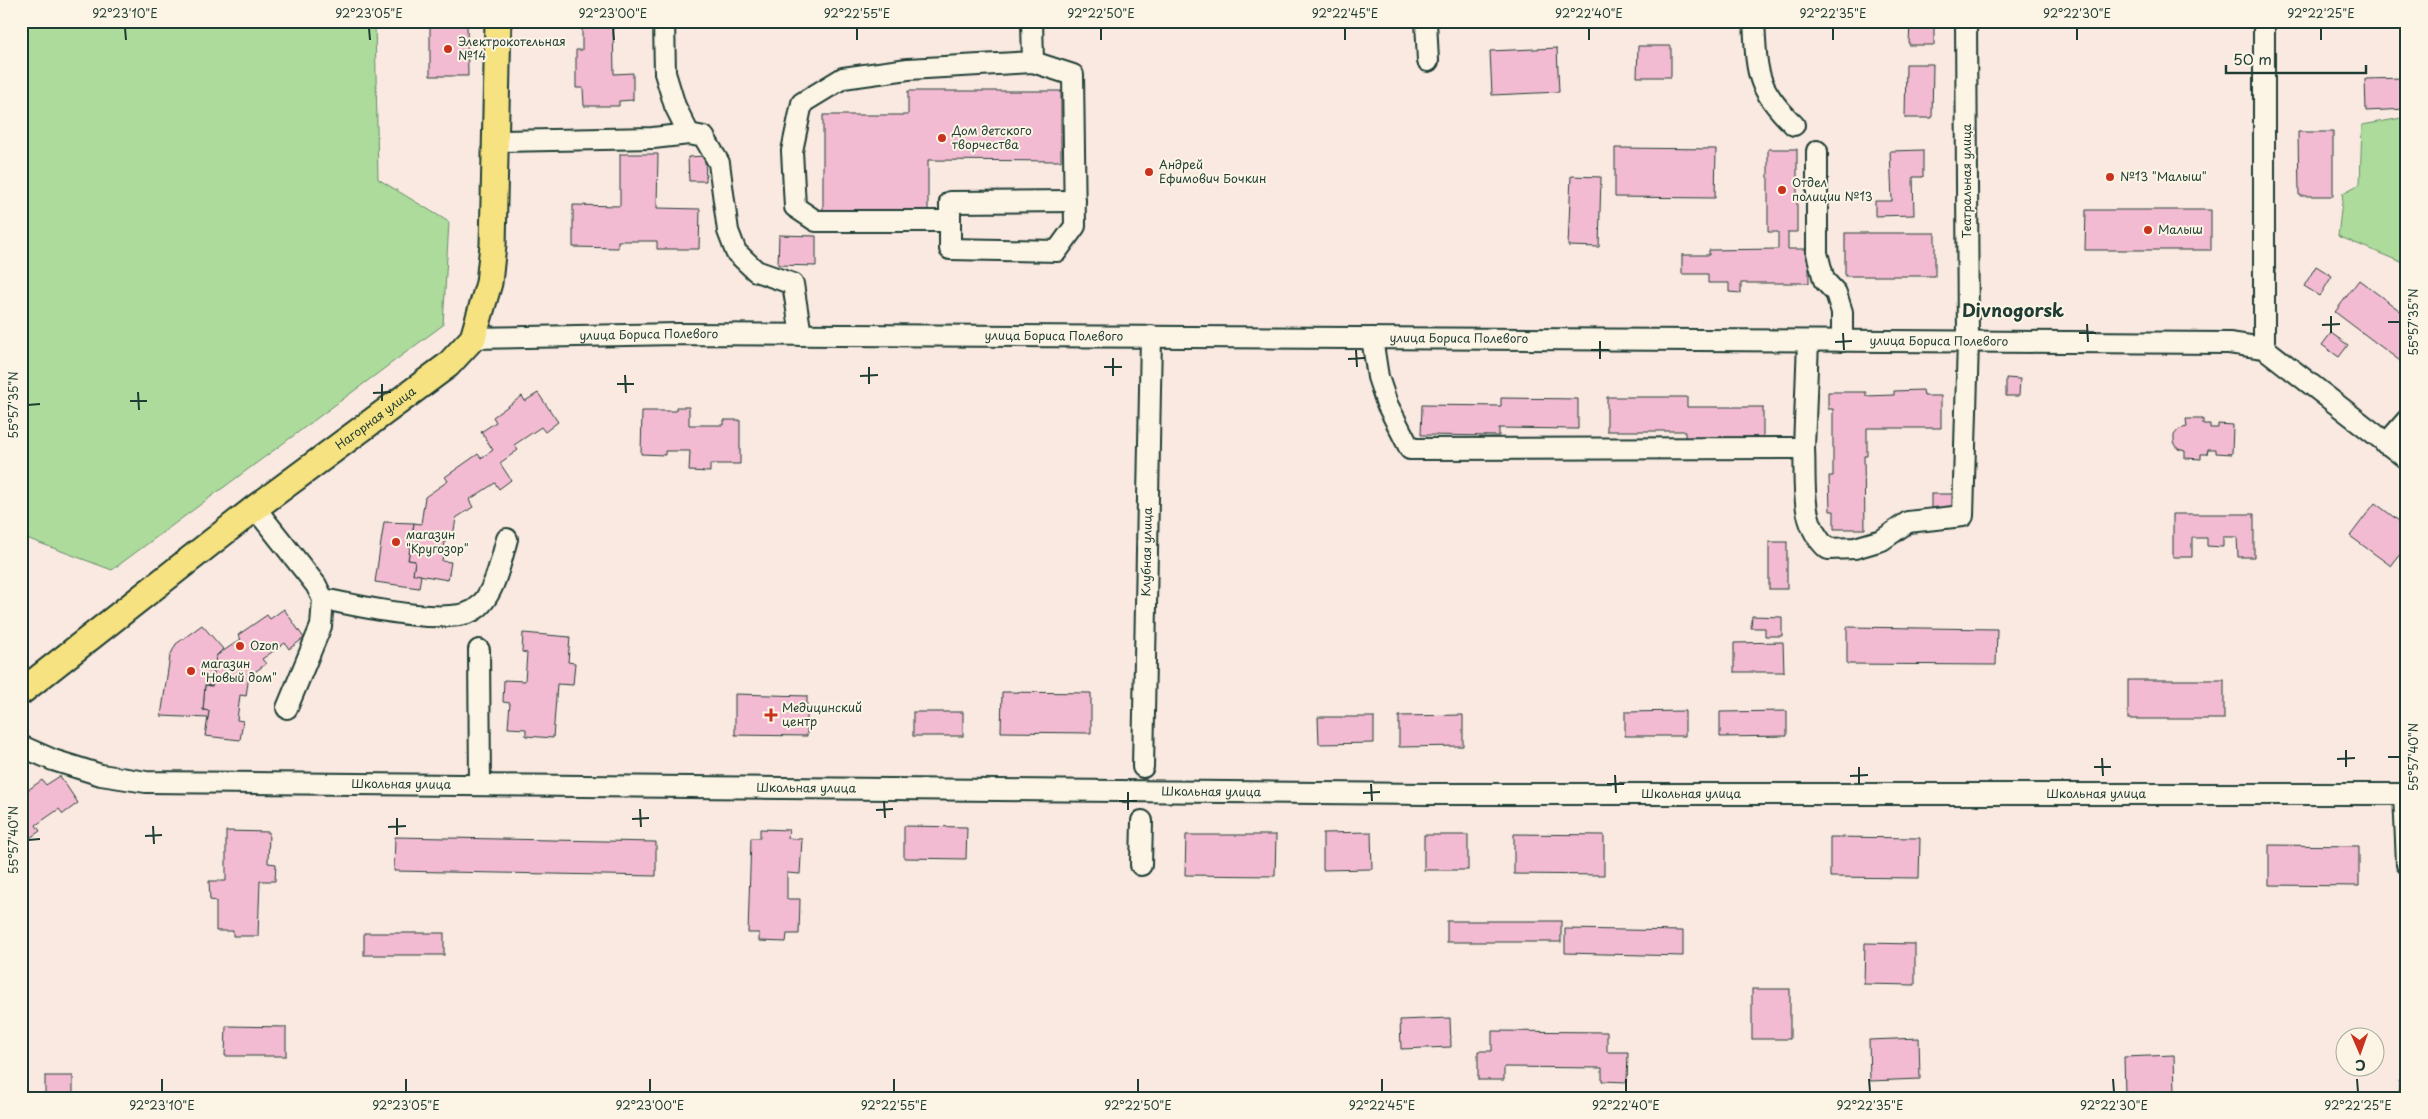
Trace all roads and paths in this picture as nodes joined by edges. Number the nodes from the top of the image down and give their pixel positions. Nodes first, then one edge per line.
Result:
1 (498, 21) edge
2 (664, 21) edge
3 (1032, 21) edge
4 (1426, 21) edge
5 (1754, 21) edge
6 (1966, 21) edge
7 (2264, 21) edge
8 (1428, 60) dead end
9 (1032, 62) junction
10 (1794, 125) dead end
11 (689, 134) junction
12 (496, 141) junction
13 (1817, 151) dead end
14 (1075, 201) junction
15 (950, 221) junction
16 (801, 335) junction
17 (1151, 336) junction
18 (473, 338) junction
19 (1372, 338) junction
20 (1808, 341) junction
21 (1842, 341) junction
22 (1968, 341) junction
23 (2264, 348) junction
24 (2407, 420) edge
25 (2386, 444) junction
26 (1804, 448) junction
27 (2407, 459) edge
28 (255, 508) junction
29 (507, 539) dead end
30 (323, 599) junction
31 (479, 650) dead end
32 (21, 692) edge
33 (287, 708) dead end
34 (21, 746) edge
35 (1142, 768) dead end
36 (480, 784) junction
37 (2406, 794) edge
38 (1142, 821) dead end
39 (2407, 864) edge
40 (1141, 865) dead end

1 - 12 main road, Нагорная улица
2 - 11 street
3 - 9 street
4 - 8 street
5 - 10 street
6 - 22 street, Театральная улица
7 - 23 street
9 - 14 street
9 - 15 street
11 - 12 street
11 - 16 street
12 - 18 main road, Нагорная улица
13 - 21 street
14 - 15 street
14 - 15 street
16 - 17 street, улица Бориса Полевого
16 - 18 street, улица Бориса Полевого
17 - 19 street, улица Бориса Полевого
17 - 35 street, Клубная улица
18 - 28 main road, Нагорная улица
19 - 20 street, улица Бориса Полевого
19 - 26 street
20 - 21 street, улица Бориса Полевого
20 - 26 street
21 - 22 street, улица Бориса Полевого
22 - 23 street, улица Бориса Полевого
22 - 26 street, Театральная улица
23 - 25 street, улица Бориса Полевого
24 - 25 street
25 - 27 street, улица Бориса Полевого
28 - 30 street
28 - 32 main road, Нагорная улица
29 - 30 street
30 - 33 street
31 - 36 street
34 - 36 street, Школьная улица
36 - 37 street, Школьная улица
37 - 39 street
38 - 40 street

